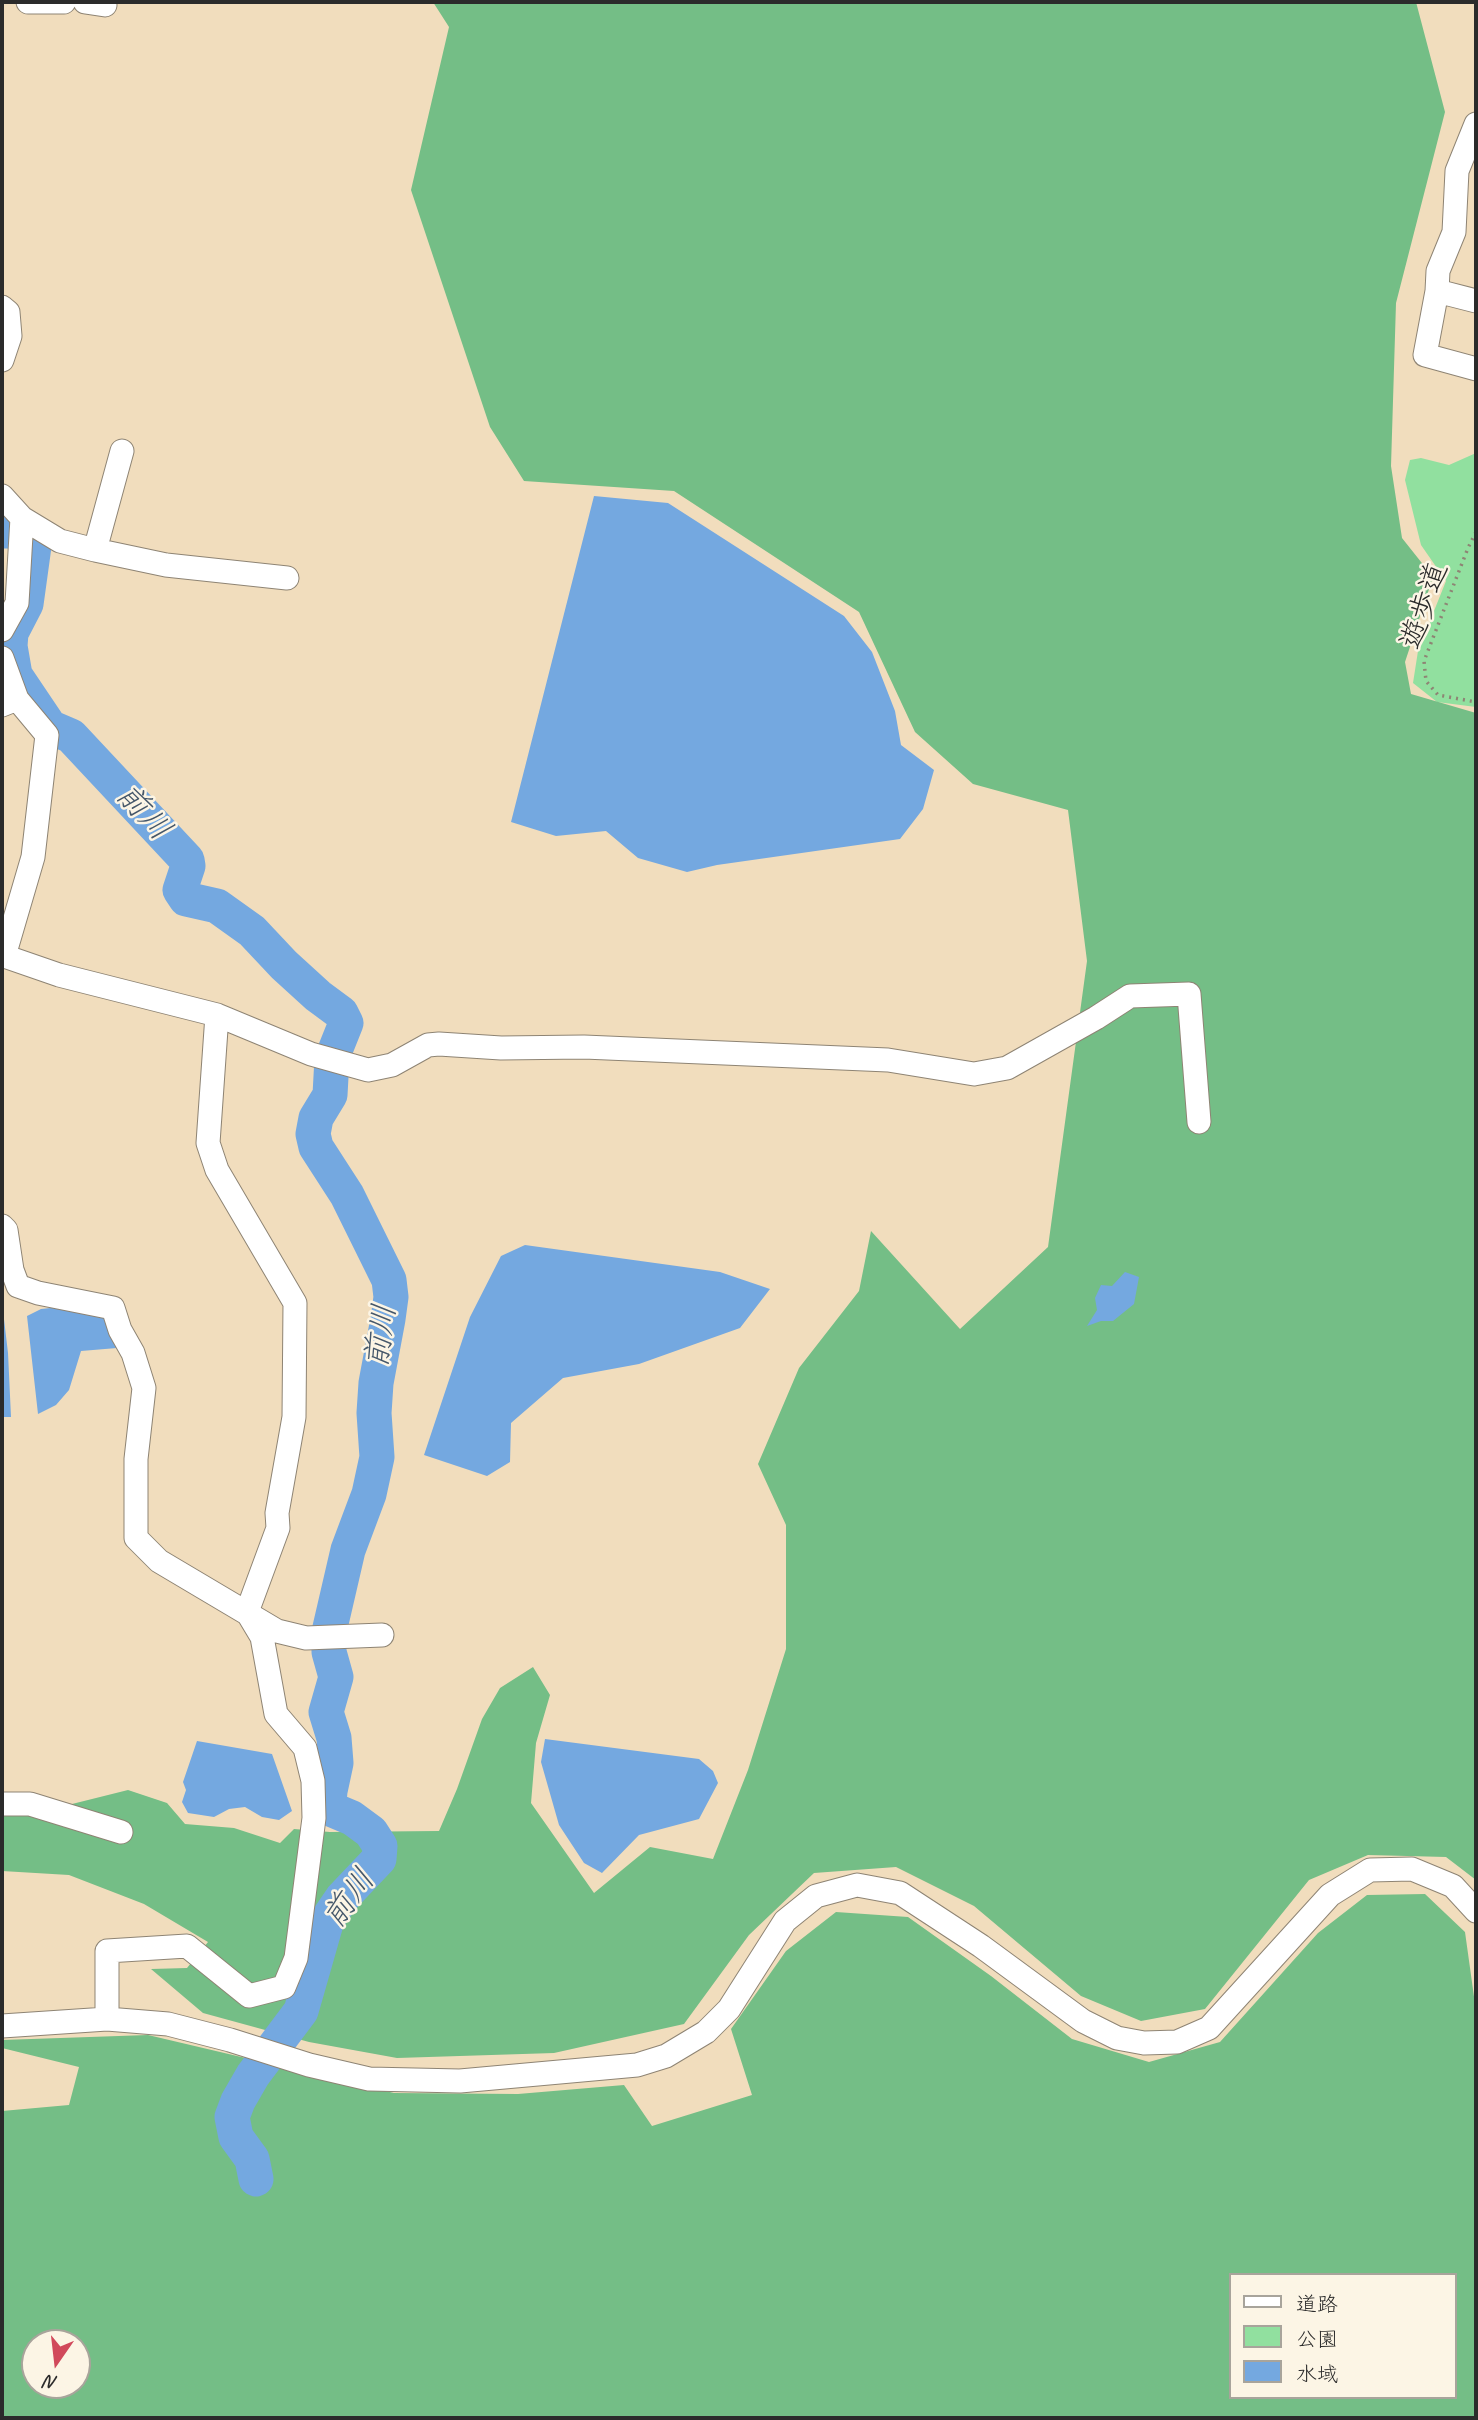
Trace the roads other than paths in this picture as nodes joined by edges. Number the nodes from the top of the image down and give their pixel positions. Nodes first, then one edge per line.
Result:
1 (28, 2) edge
2 (64, 2) edge
3 (1476, 124) edge
4 (1437, 291) junction
5 (1476, 301) edge
6 (2, 307) edge
7 (2, 360) edge
8 (1476, 369) edge
9 (124, 452) dead end
10 (2, 496) edge
11 (22, 518) junction
12 (11, 544) edge
13 (95, 550) junction
14 (287, 578) dead end
15 (3, 625) edge
16 (2, 658) edge
17 (9, 702) edge
18 (3, 964) edge
19 (216, 1016) junction
20 (1199, 1122) dead end
21 (2, 1226) edge
22 (247, 1612) junction
23 (382, 1635) dead end
24 (2, 1804) edge
25 (121, 1832) dead end
26 (1476, 1911) edge
27 (107, 2019) junction
28 (2, 2026) edge

1 - 2 street
3 - 4 street
4 - 5 street
4 - 8 street
6 - 7 street
9 - 13 street
10 - 11 street
11 - 12 street
11 - 13 street
12 - 15 street
13 - 14 street
16 - 17 street
17 - 18 street
18 - 19 street
19 - 20 street
19 - 22 street
21 - 22 street
22 - 23 street
22 - 27 street
24 - 25 street
26 - 27 street
27 - 28 street

